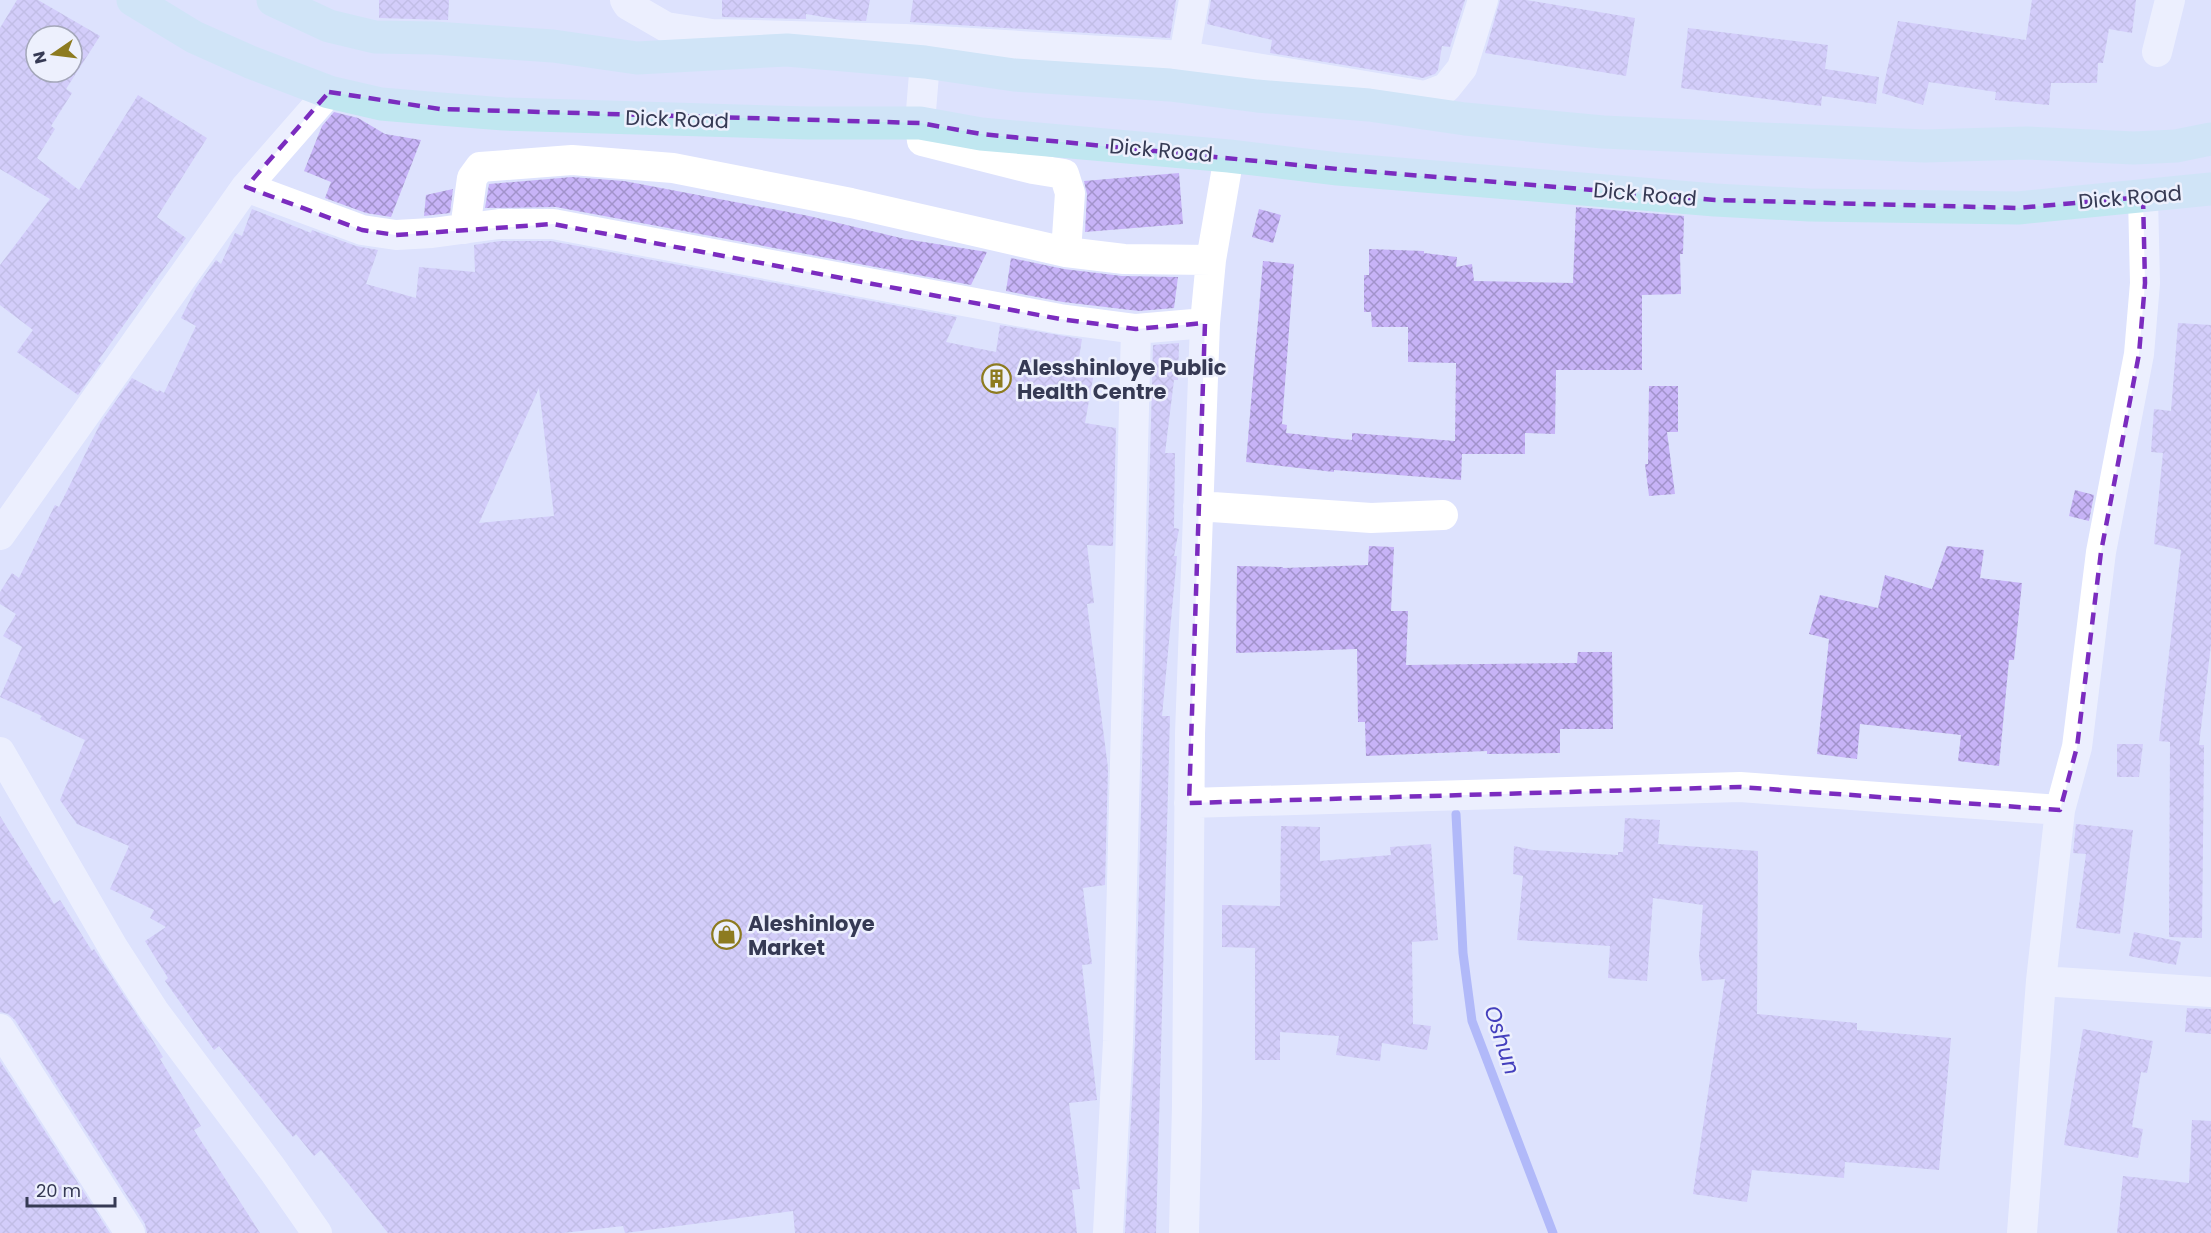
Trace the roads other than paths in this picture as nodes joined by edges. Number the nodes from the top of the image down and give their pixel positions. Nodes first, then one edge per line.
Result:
1 (133, 0) edge
2 (273, 0) edge
3 (625, 0) edge
4 (1194, 0) edge
5 (1483, 0) edge
6 (2170, 0) edge
7 (2157, 52) dead end
8 (1184, 56) junction
9 (925, 62) junction
10 (329, 92) junction
11 (920, 123) junction
12 (2211, 139) edge
13 (1229, 156) junction
14 (246, 188) junction
15 (2211, 189) edge
16 (2143, 197) junction
17 (465, 229) junction
18 (1066, 252) junction
19 (1211, 260) junction
20 (1205, 323) junction
21 (1136, 329) junction
22 (1198, 506) junction
23 (1443, 515) dead end
24 (0, 535) edge
25 (0, 752) edge
26 (1189, 803) junction
27 (2060, 810) junction
28 (2041, 981) junction
29 (2211, 992) edge
30 (0, 1029) edge
31 (130, 1233) edge
32 (317, 1233) edge
33 (1108, 1233) edge
34 (1184, 1233) edge
35 (2022, 1233) edge

1 - 10 main road, Dick Road
2 - 9 main road
3 - 8 street
4 - 8 street
5 - 8 street
6 - 7 street
9 - 11 street
9 - 12 main road
10 - 11 main road, Dick Road
10 - 14 street
11 - 13 main road, Dick Road
11 - 18 street
13 - 16 main road, Dick Road
13 - 19 street
14 - 17 street
14 - 24 street
15 - 16 main road, Dick Road
16 - 27 street
17 - 18 street
17 - 21 street
18 - 19 street
19 - 20 street
20 - 21 street
20 - 22 street
21 - 33 street
22 - 23 street
22 - 26 street
25 - 32 street
26 - 27 street
26 - 34 street
27 - 28 street
28 - 29 street
28 - 35 street
30 - 31 street

